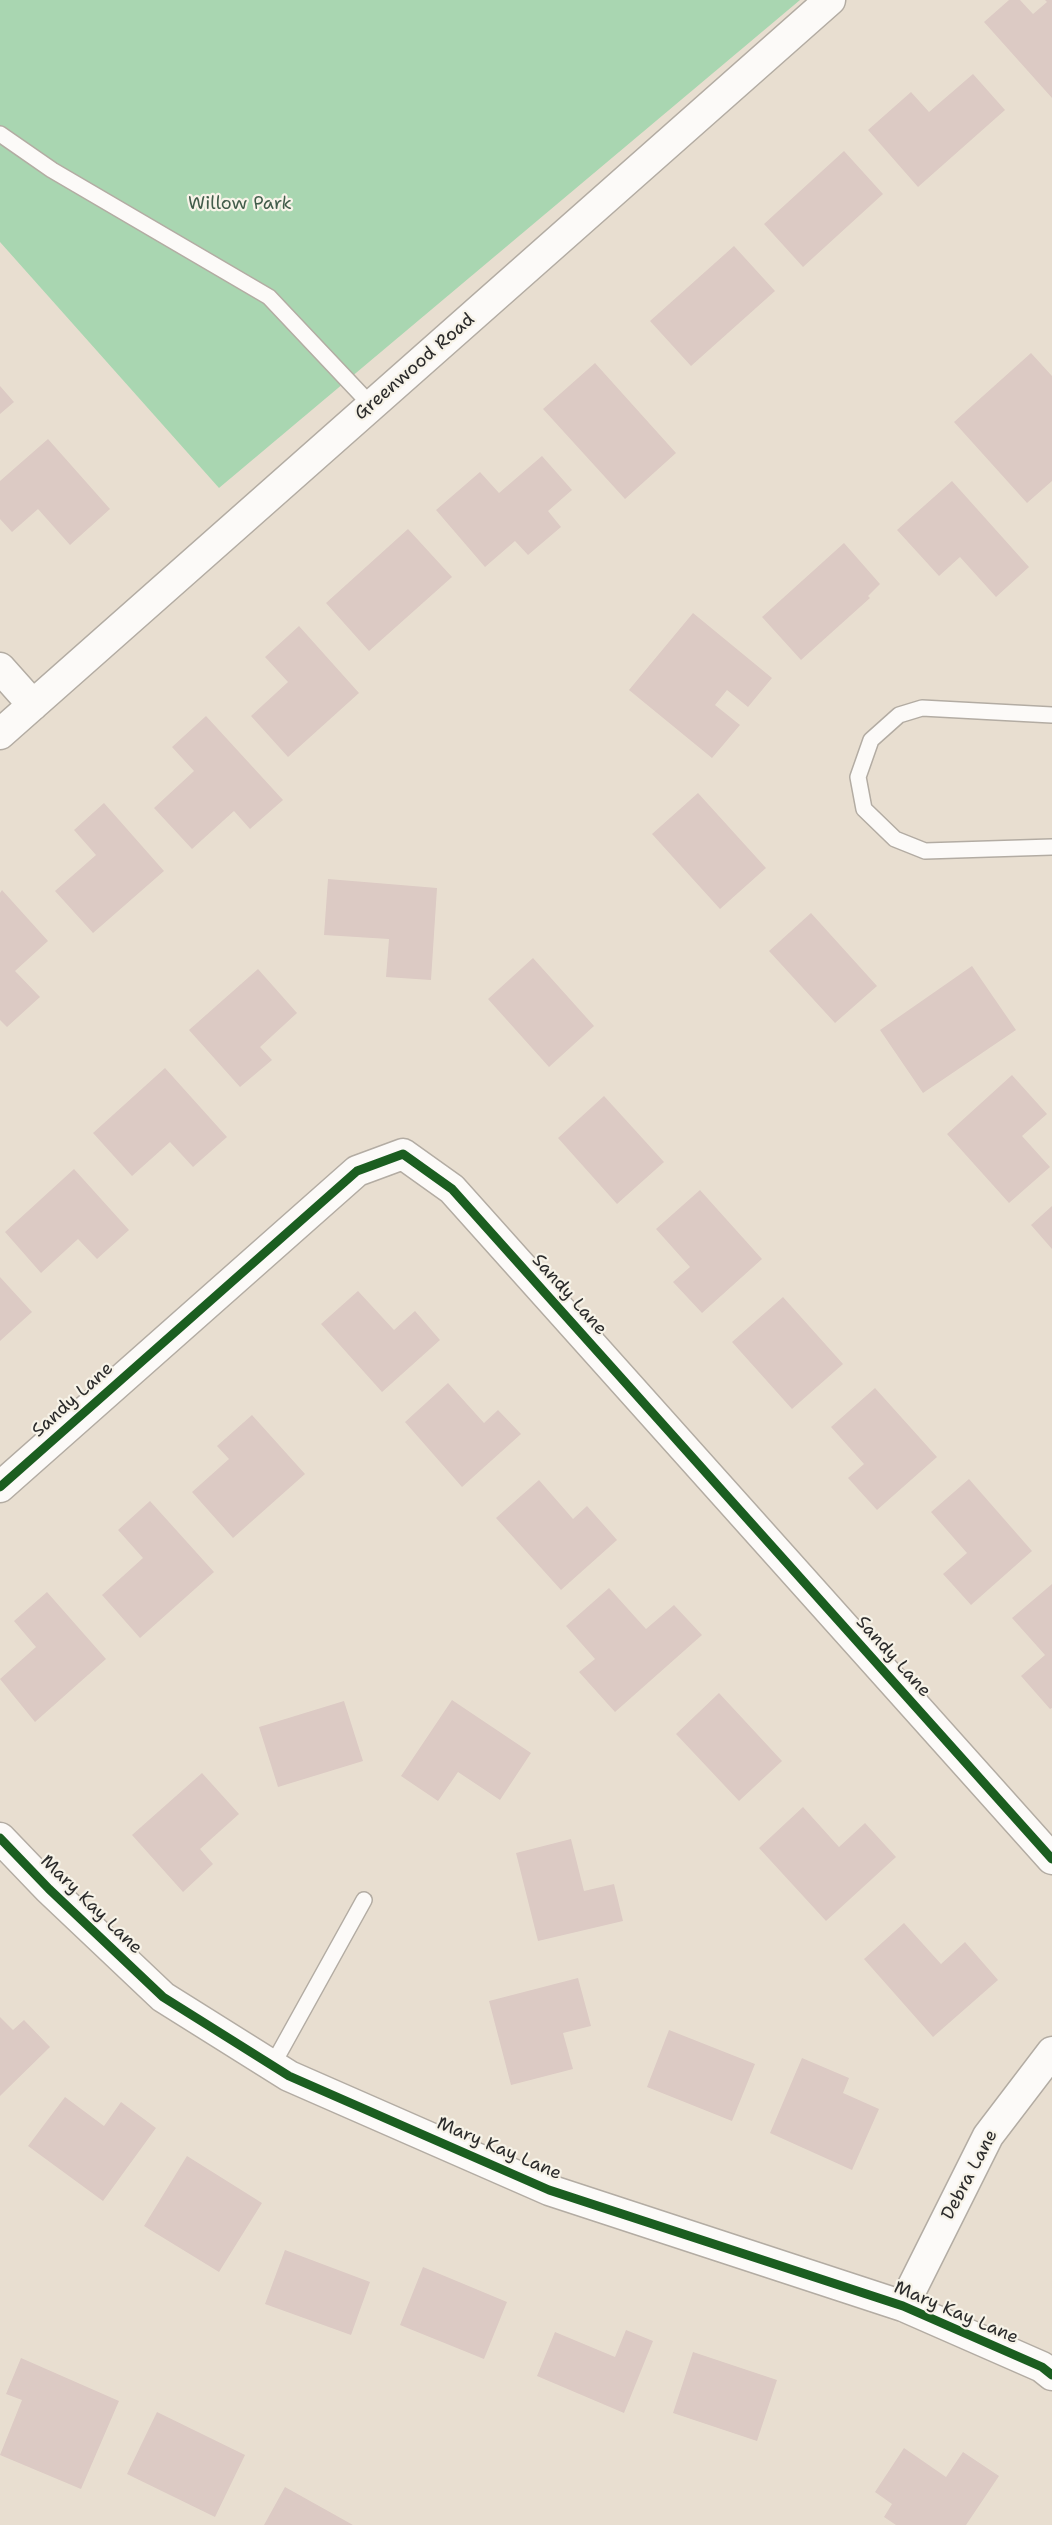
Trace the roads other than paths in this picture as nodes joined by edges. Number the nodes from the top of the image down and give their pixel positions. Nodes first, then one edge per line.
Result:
1 (830, 0) edge
2 (0, 134) edge
3 (371, 405) junction
4 (0, 668) edge
5 (33, 705) junction
6 (1052, 715) edge
7 (0, 734) edge
8 (1052, 847) edge
9 (0, 1487) edge
10 (2, 1843) edge
11 (1052, 1859) edge
12 (364, 1900) dead end
13 (1052, 2052) edge
14 (272, 2066) junction
15 (903, 2306) junction
16 (1052, 2375) edge

1 - 3 street, Greenwood Road
2 - 3 lane
3 - 5 street, Greenwood Road
4 - 5 street
5 - 7 street, Greenwood Road
6 - 8 lane
9 - 11 street, Sandy Lane
10 - 14 street, Mary Kay Lane
12 - 14 lane
13 - 15 street, Debra Lane
14 - 15 street, Mary Kay Lane
15 - 16 street, Mary Kay Lane

